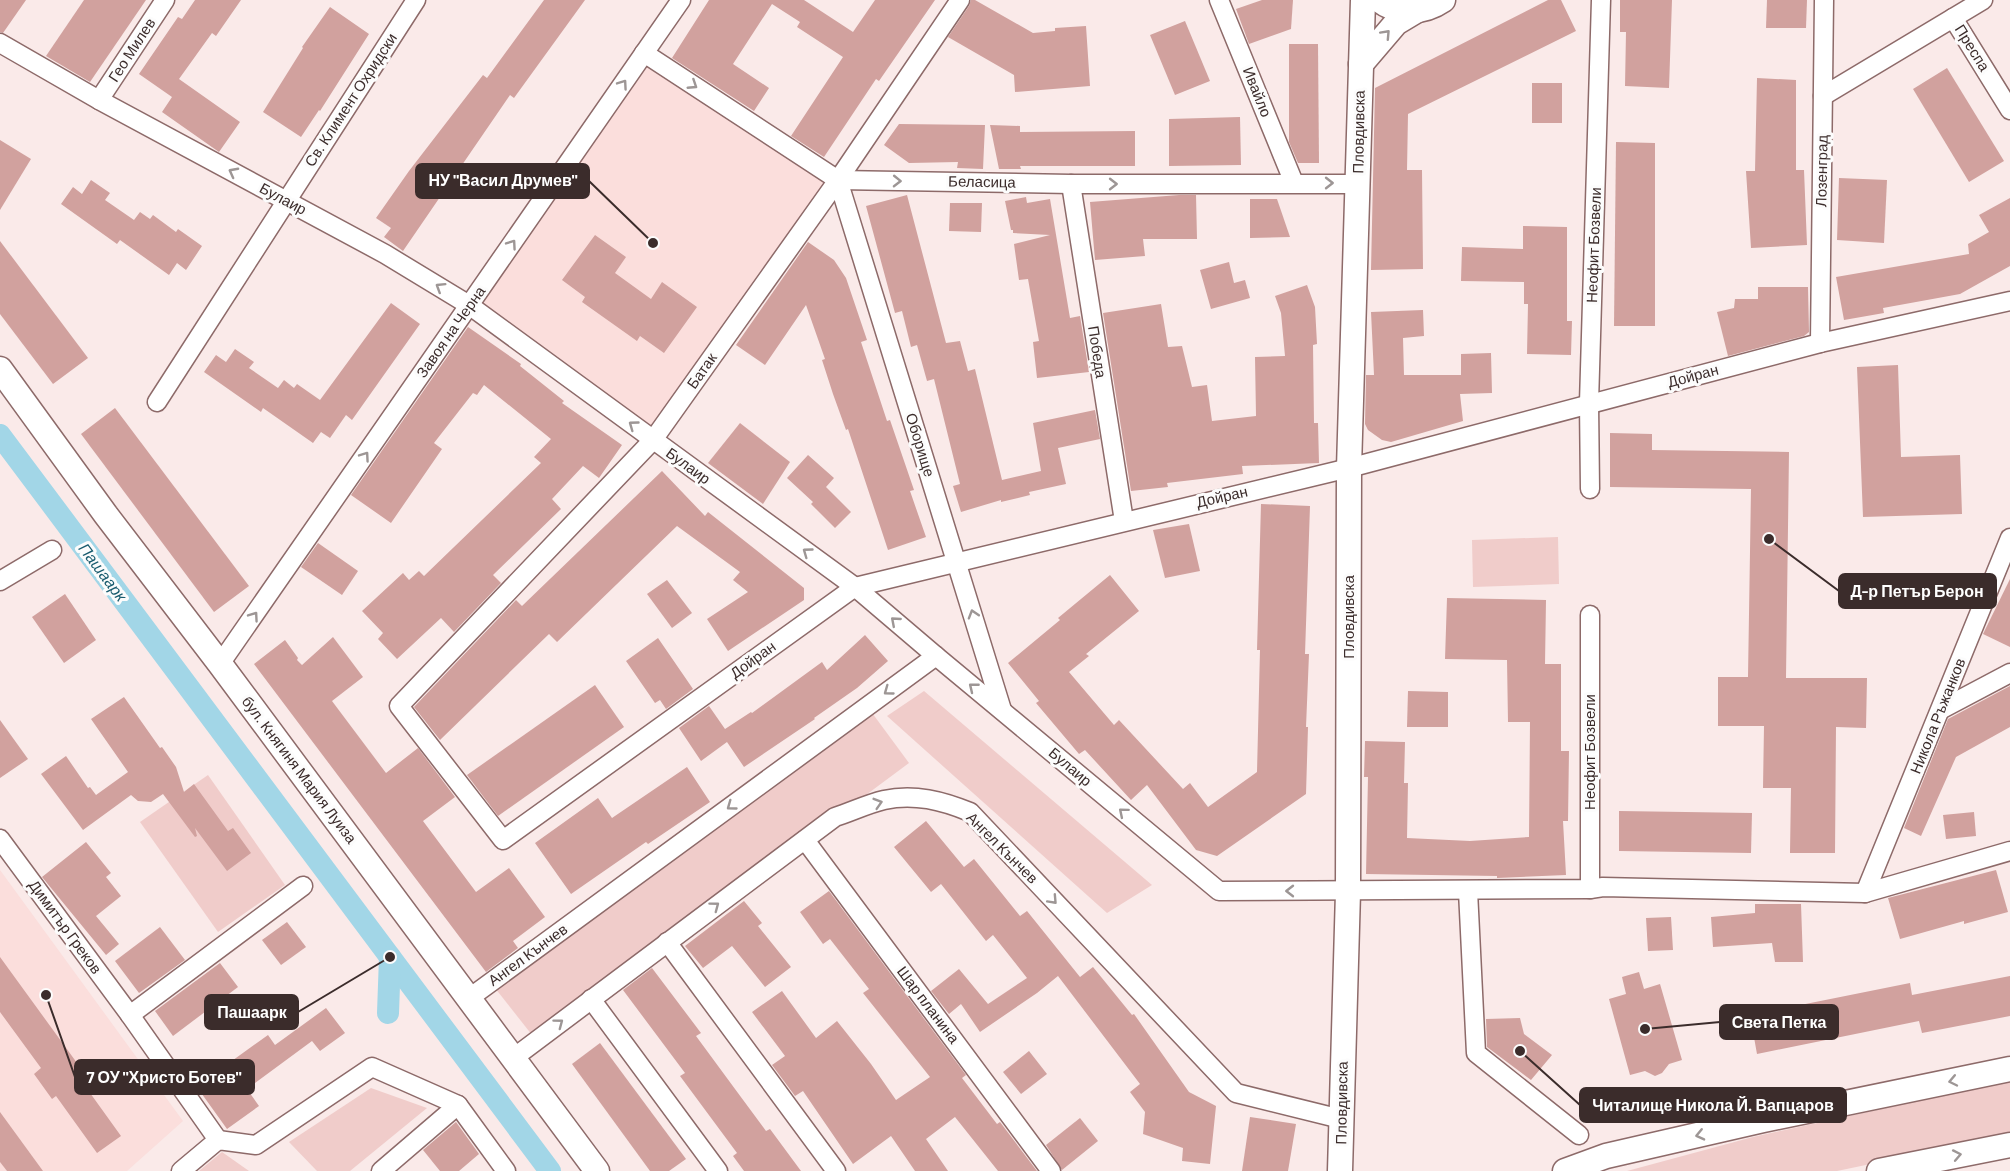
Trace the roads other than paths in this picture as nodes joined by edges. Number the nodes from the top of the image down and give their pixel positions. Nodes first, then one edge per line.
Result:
1 (165, 0) edge
2 (416, 0) edge
3 (681, 0) edge
4 (960, 0) edge
5 (1219, 0) edge
6 (1363, 0) edge
7 (1379, 0) edge
8 (1443, 0) edge
9 (1601, 0) edge
10 (1824, 0) edge
11 (1983, 0) edge
12 (1416, 11) junction
13 (1953, 18) junction
14 (0, 43) edge
15 (644, 53) junction
16 (1361, 64) junction
17 (1823, 96) junction
18 (99, 100) junction
19 (2010, 110) edge
20 (838, 180) junction
21 (1294, 183) junction
22 (1358, 183) junction
23 (1071, 184) junction
24 (287, 201) junction
25 (2010, 302) edge
26 (469, 305) junction
27 (1820, 343) junction
28 (0, 369) edge
29 (157, 402) dead end
30 (1589, 403) junction
31 (653, 440) junction
32 (1349, 468) junction
33 (1590, 489) dead end
34 (1124, 520) junction
35 (2010, 538) edge
36 (52, 550) dead end
37 (956, 561) junction
38 (0, 581) edge
39 (855, 586) junction
40 (1590, 615) dead end
41 (936, 656) junction
42 (220, 664) junction
43 (2010, 673) edge
44 (1942, 709) junction
45 (1002, 710) junction
46 (0, 839) edge
47 (503, 840) joint
48 (805, 840) junction
49 (2010, 851) edge
50 (303, 886) dead end
51 (1590, 890) junction
52 (1468, 891) junction
53 (1348, 892) junction
54 (1865, 893) junction
55 (668, 942) junction
56 (468, 999) junction
57 (591, 999) junction
58 (130, 1015) junction
59 (512, 1059) junction
60 (2010, 1069) edge
61 (458, 1105) junction
62 (1341, 1119) junction
63 (1579, 1135) dead end
64 (218, 1140) junction
65 (2010, 1145) edge
66 (1890, 1170) edge
67 (181, 1171) edge
68 (381, 1171) edge
69 (506, 1171) edge
70 (597, 1171) edge
71 (718, 1171) edge
72 (836, 1171) edge
73 (1051, 1171) edge
74 (1341, 1171) edge
75 (1565, 1171) edge

1 - 18 street, Гео Милев
2 - 24 street, Св. Климент Охридски
3 - 15 street, Завоя на Черна
4 - 20 street, Батак
5 - 21 street, Ивайло
6 - 16 street, Пловдивска
7 - 12 street
8 - 12 street
9 - 30 street, Неофит Бозвели
10 - 17 street, Лозенград
11 - 13 street
16 -> 12 street
13 - 17 street
13 - 19 street, Преспа
14 - 18 street, Булаир
15 -> 20 street
26 -> 15 street, Завоя на Черна
16 - 22 street, Пловдивска
17 - 27 street, Лозенград
24 -> 18 street, Булаир
20 -> 23 street, Беласица
20 - 31 street, Батак
20 - 37 street, Оборище
21 -> 22 street, Беласица
23 -> 21 street, Беласица
22 - 32 street, Пловдивска
23 - 34 street, Победа
26 -> 24 street, Булаир
24 - 29 street, Св. Климент Охридски
25 - 27 street, Дойран
31 -> 26 street, Булаир
42 -> 26 street, Завоя на Черна
27 - 30 street, Дойран
28 - 42 street, бул. Княгиня Мария Луиза
30 - 32 street, Дойран
30 - 33 street, Неофит Бозвели
39 -> 31 street, Булаир
31 - 47 street, Батак
32 - 34 street, Дойран
32 - 53 street, Пловдивска
34 - 37 street, Дойран
35 - 44 street, Никола Ръжанков
36 - 38 street
37 - 39 street, Дойран
45 -> 37 street, Оборище
41 -> 39 street, Булаир
39 - 47 street, Дойран
40 - 51 street, Неофит Бозвели
45 -> 41 street, Булаир
41 -> 56 street, Ангел Кънчев
42 - 56 street, бул. Княгиня Мария Луиза
43 - 44 street
44 - 54 street, Никола Ръжанков
53 -> 45 street, Булаир
46 - 58 street, Димитър Греков
55 -> 48 street, Ангел Кънчев
48 -> 62 street, Ангел Кънчев
48 - 73 street, Шар планина
49 - 54 street, Булаир
50 - 58 street
51 - 52 street, Булаир
51 - 54 street, Булаир
52 - 53 street, Булаир
52 - 63 street
53 - 62 street, Пловдивска
55 - 57 street, Ангел Кънчев
55 - 72 street
56 - 59 street, бул. Княгиня Мария Луиза
59 -> 57 street, Ангел Кънчев
57 - 71 street
58 - 64 street, Димитър Греков
59 - 70 street, бул. Княгиня Мария Луиза
60 -> 75 street
61 - 64 street
61 - 68 street
61 - 69 street
62 - 74 street, Пловдивска
64 - 67 street
66 -> 65 street

